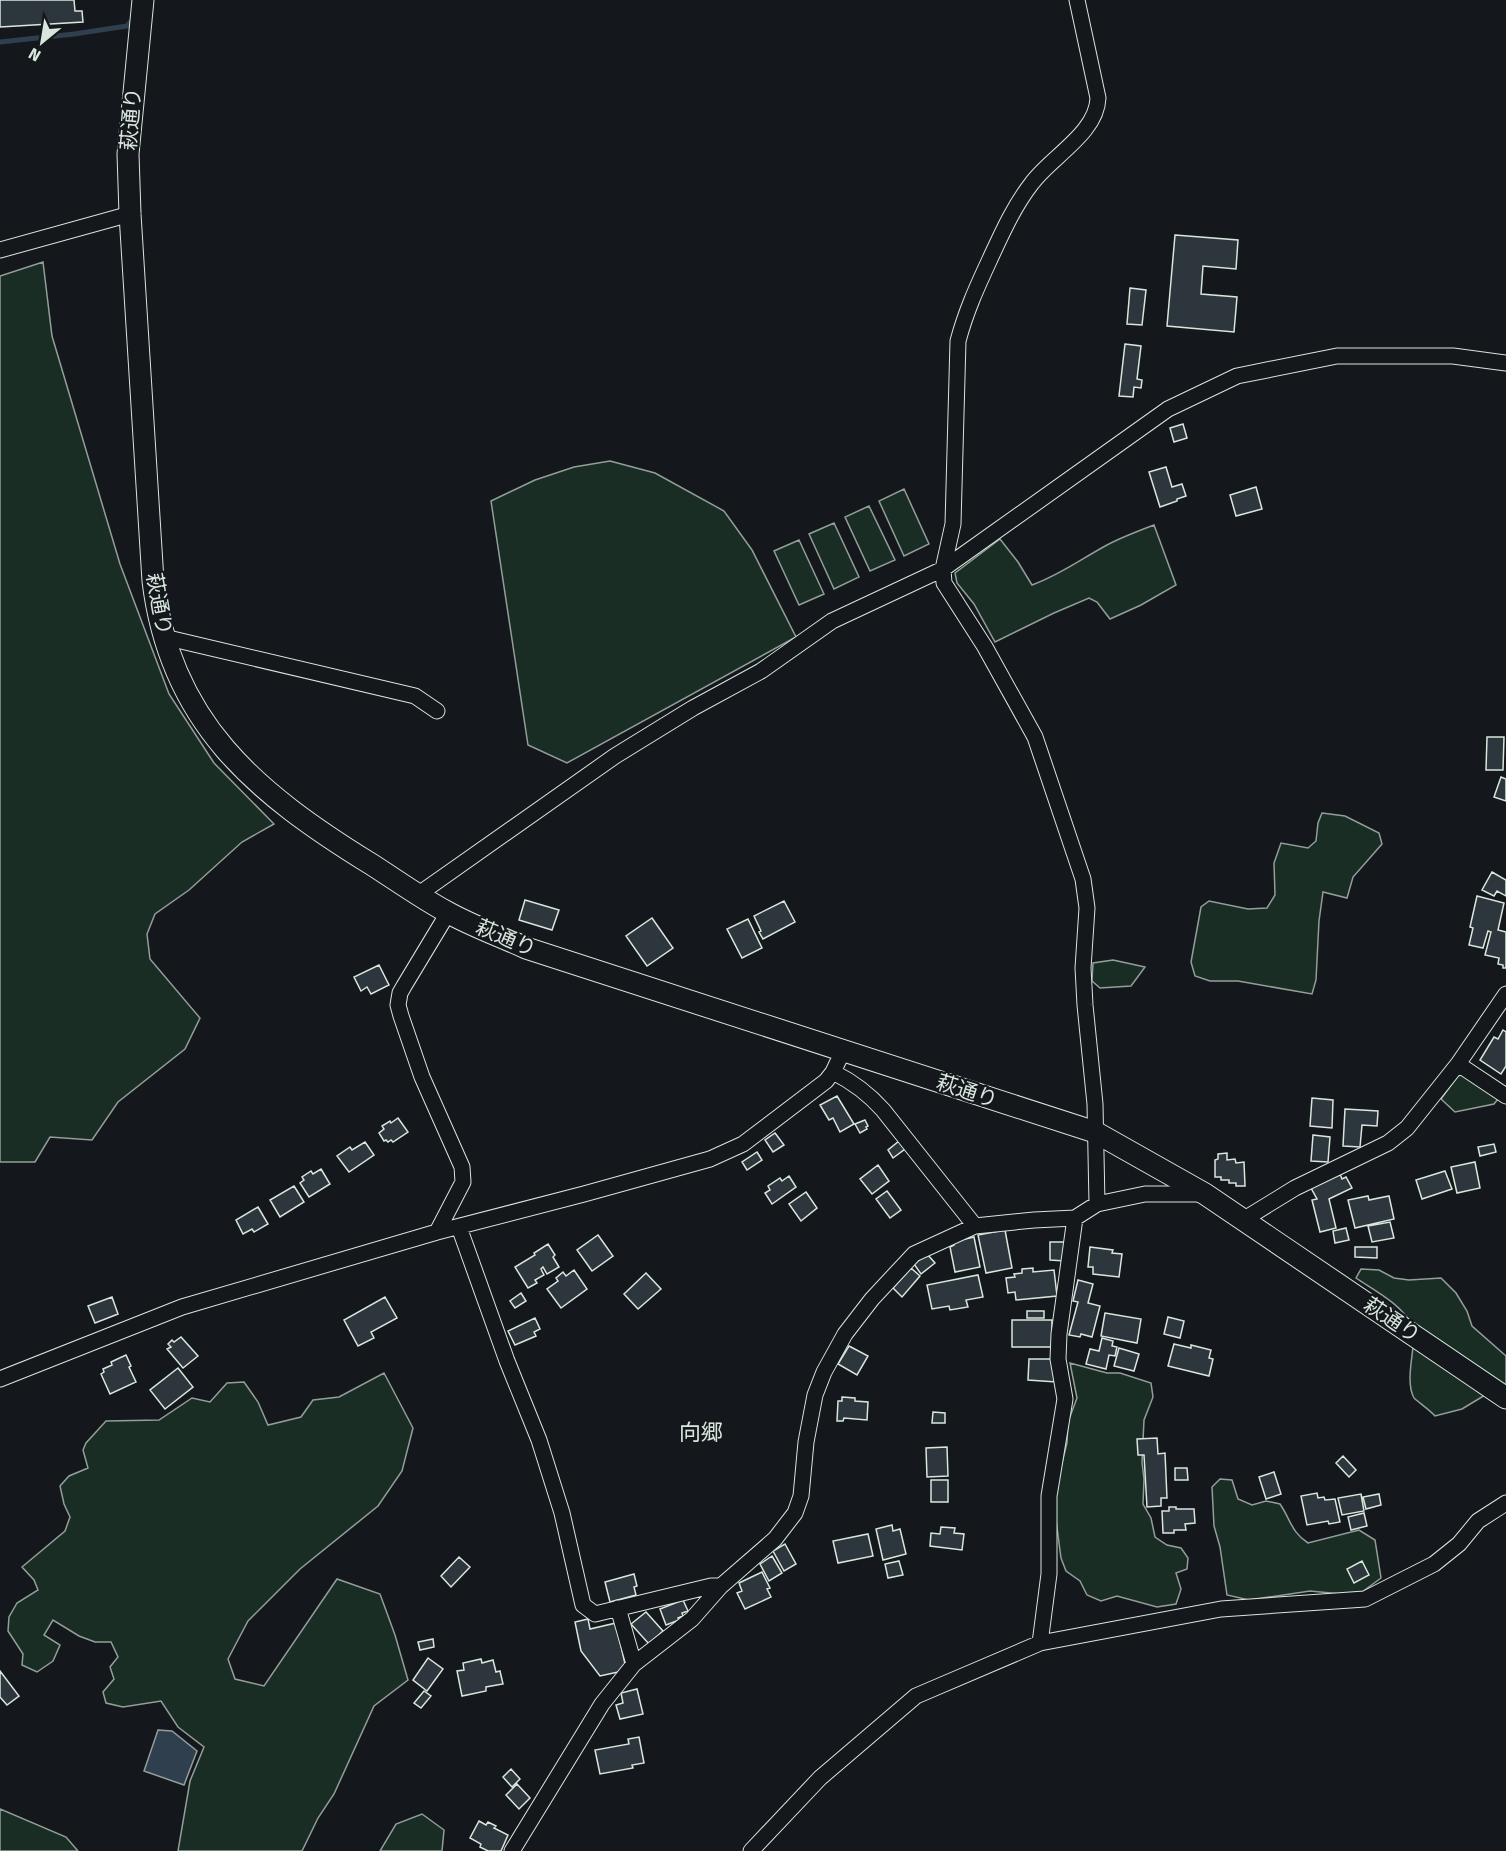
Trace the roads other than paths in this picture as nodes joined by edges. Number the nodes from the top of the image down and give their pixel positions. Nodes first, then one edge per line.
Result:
1 (143, 0) edge
2 (1077, 0) edge
3 (130, 214) junction
4 (0, 250) edge
5 (1506, 363) edge
6 (943, 569) junction
7 (164, 637) junction
8 (437, 711) dead end
9 (419, 894) junction
10 (448, 913) junction
11 (1506, 994) edge
12 (843, 1051) junction
13 (1458, 1064) junction
14 (833, 1072) junction
15 (1506, 1096) edge
16 (1095, 1132) junction
17 (1205, 1194) junction
18 (1097, 1204) junction
19 (1075, 1218) junction
20 (1243, 1220) junction
21 (975, 1226) junction
22 (459, 1227) junction
23 (437, 1232) junction
24 (0, 1379) edge
25 (1506, 1398) edge
26 (1506, 1503) edge
27 (721, 1586) junction
28 (618, 1608) junction
29 (1040, 1643) junction
30 (634, 1664) junction
31 (512, 1851) edge
32 (751, 1851) edge

1 - 3 street, 萩通り
2 - 6 street
3 - 4 street
3 - 7 street, 萩通り
5 - 6 street
6 - 9 street
6 - 16 street
7 - 8 street
7 - 9 street, 萩通り
9 - 10 street, 萩通り
10 - 12 street, 萩通り
10 - 23 street
11 - 13 street
12 - 14 street
12 - 16 street, 萩通り
13 - 15 street
13 - 20 street
14 - 21 street
14 - 22 street
16 - 17 street, 萩通り
16 - 18 street
17 - 18 street
17 - 20 street, 萩通り
18 - 19 street
19 - 21 street
19 - 29 street
20 - 25 street, 萩通り
21 - 27 street
22 - 23 street
22 - 28 street
23 - 24 street
26 - 29 street
27 - 28 street
27 - 30 street
28 - 30 street
29 - 32 street
30 - 31 street

